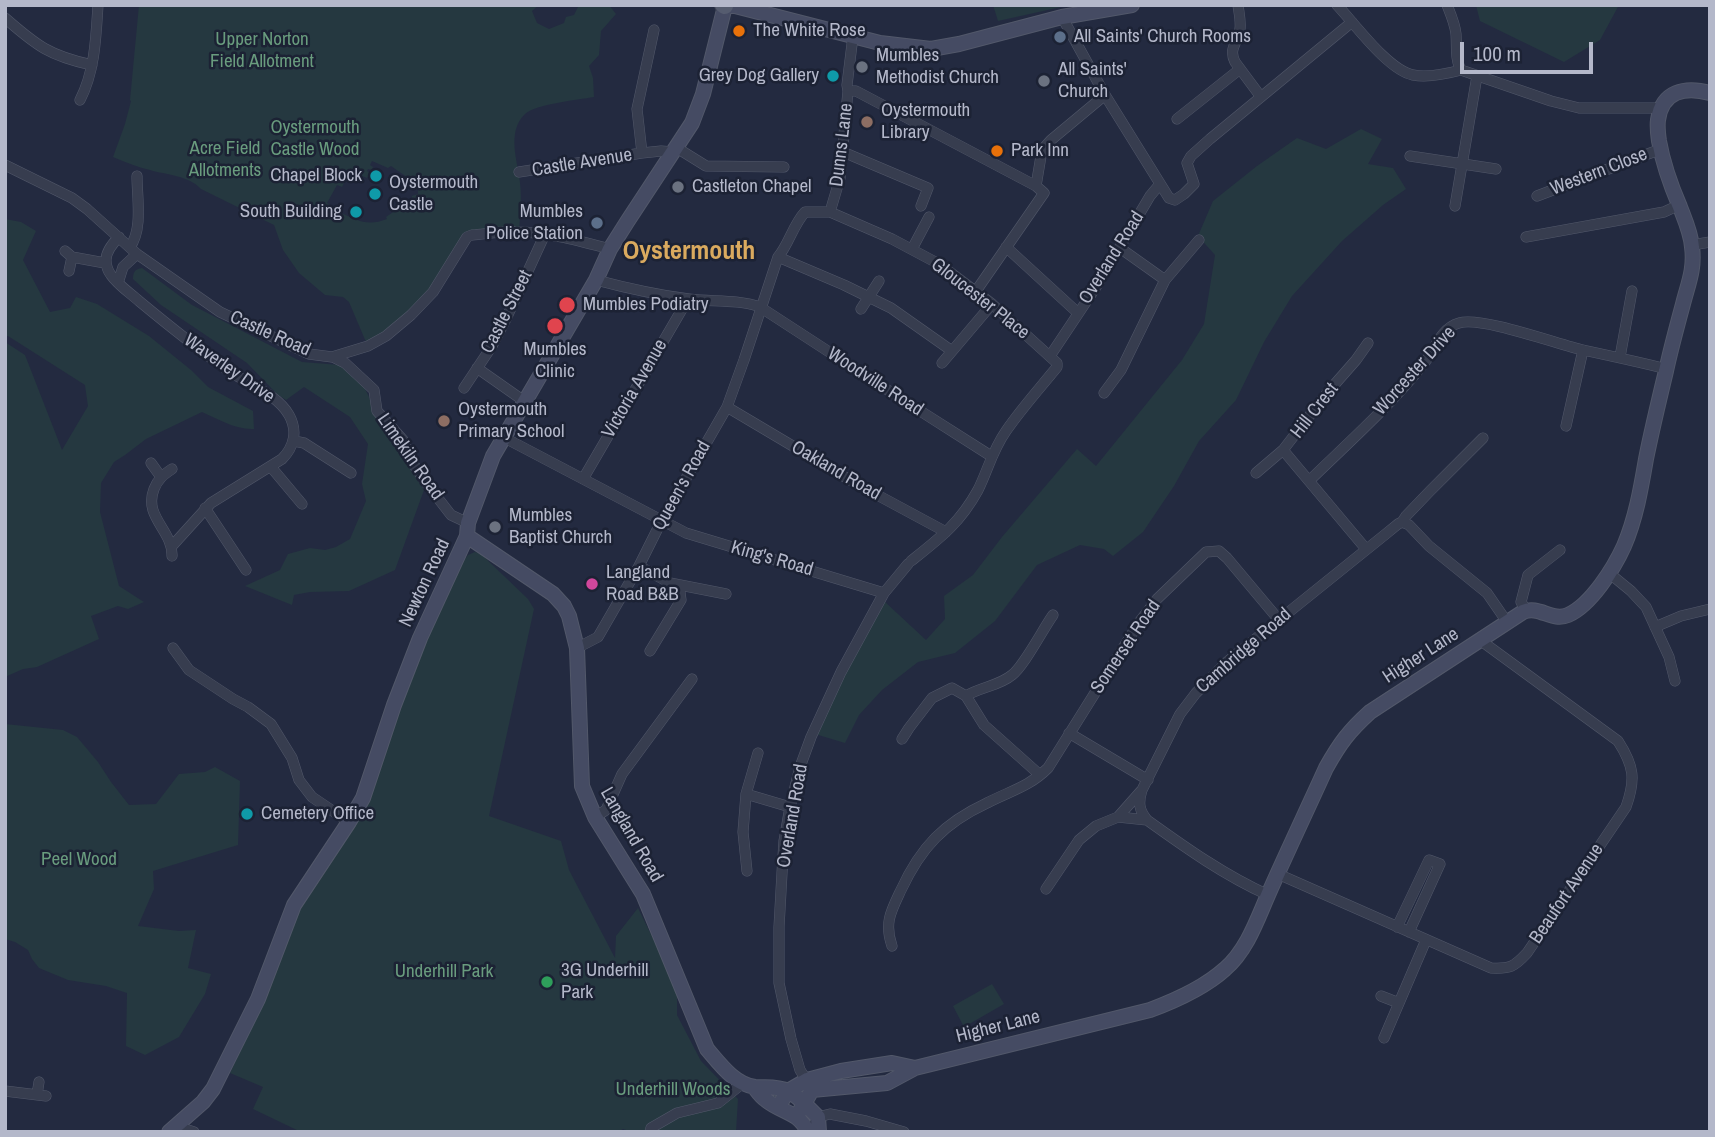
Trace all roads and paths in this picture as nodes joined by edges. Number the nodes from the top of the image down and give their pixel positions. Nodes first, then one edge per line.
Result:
1 (98, 5) edge
2 (1132, 5) edge
3 (1238, 5) edge
4 (1337, 5) edge
5 (1447, 5) edge
6 (724, 6) edge
7 (1062, 17) junction
8 (5, 18) edge
9 (1352, 22) junction
10 (654, 30) dead end
11 (853, 36) junction
12 (92, 65) junction
13 (1240, 69) junction
14 (1461, 70) junction
15 (1477, 76) junction
16 (848, 91) junction
17 (1710, 93) edge
18 (1105, 95) junction
19 (1261, 97) junction
20 (80, 100) dead end
21 (1661, 108) junction
22 (1177, 119) dead end
23 (1661, 149) junction
24 (675, 150) junction
25 (843, 152) junction
26 (644, 154) junction
27 (1410, 156) dead end
28 (5, 164) edge
29 (1461, 164) junction
30 (784, 167) dead end
31 (1496, 169) dead end
32 (519, 173) dead end
33 (660, 173) junction
34 (136, 176) dead end
35 (1160, 184) junction
36 (1035, 186) junction
37 (1537, 196) dead end
38 (920, 205) dead end
39 (1679, 205) junction
40 (1455, 206) dead end
41 (830, 212) junction
42 (929, 217) dead end
43 (545, 234) junction
44 (119, 237) junction
45 (1526, 237) dead end
46 (1199, 240) dead end
47 (1710, 242) edge
48 (1692, 245) junction
49 (1006, 247) junction
50 (1120, 248) junction
51 (610, 249) junction
52 (912, 249) junction
53 (133, 251) junction
54 (778, 257) junction
55 (107, 266) junction
56 (123, 267) junction
57 (69, 271) dead end
58 (596, 280) junction
59 (879, 281) dead end
60 (1166, 281) junction
61 (118, 282) junction
62 (976, 291) junction
63 (1632, 291) dead end
64 (869, 296) junction
65 (688, 299) junction
66 (992, 304) junction
67 (760, 307) junction
68 (861, 309) dead end
69 (1078, 313) junction
70 (1368, 343) dead end
71 (1583, 350) junction
72 (952, 351) junction
73 (1050, 356) junction
74 (332, 357) junction
75 (1620, 357) junction
76 (942, 363) dead end
77 (477, 368) junction
78 (1667, 369) junction
79 (464, 387) dead end
80 (1104, 393) dead end
81 (524, 401) junction
82 (727, 407) junction
83 (1566, 426) dead end
84 (503, 437) junction
85 (1483, 438) dead end
86 (294, 441) junction
87 (1283, 450) junction
88 (991, 456) junction
89 (151, 463) dead end
90 (271, 467) junction
91 (172, 469) dead end
92 (351, 473) dead end
93 (1256, 473) dead end
94 (161, 477) junction
95 (583, 479) junction
96 (1309, 481) junction
97 (302, 504) dead end
98 (205, 508) junction
99 (662, 520) junction
100 (1402, 522) junction
101 (467, 529) junction
102 (946, 533) junction
103 (1366, 549) junction
104 (1560, 550) dead end
105 (639, 566) junction
106 (246, 570) dead end
107 (1609, 573) junction
108 (680, 585) junction
109 (884, 593) junction
110 (726, 594) dead end
111 (1710, 609) edge
112 (1526, 610) junction
113 (1053, 615) dead end
114 (1279, 620) junction
115 (1507, 622) junction
116 (1655, 626) junction
117 (1480, 640) junction
118 (173, 648) dead end
119 (577, 648) junction
120 (650, 652) dead end
121 (692, 679) dead end
122 (1675, 681) dead end
123 (965, 696) junction
124 (1069, 733) junction
125 (902, 739) dead end
126 (758, 753) dead end
127 (1040, 775) junction
128 (1147, 779) junction
129 (1142, 790) junction
130 (746, 794) junction
131 (790, 807) junction
132 (595, 817) junction
133 (1118, 817) junction
134 (1147, 820) junction
135 (349, 822) junction
136 (747, 871) dead end
137 (1278, 874) junction
138 (1046, 889) dead end
139 (1268, 895) junction
140 (1397, 927) junction
141 (1409, 932) junction
142 (1426, 940) junction
143 (892, 946) dead end
144 (1381, 996) dead end
145 (1399, 1003) junction
146 (1384, 1038) dead end
147 (39, 1082) dead end
148 (748, 1085) junction
149 (5, 1091) edge
150 (788, 1091) junction
151 (805, 1097) junction
152 (778, 1107) junction
153 (818, 1125) edge
154 (173, 1129) edge
155 (194, 1132) edge
156 (650, 1132) edge
157 (808, 1132) edge
158 (904, 1132) edge

1 - 12 street
2 - 7 street
3 - 13 street
4 - 9 street
5 - 14 street
6 - 11 street
6 - 24 street, Newton Road
7 - 11 street
7 - 18 street
8 - 12 street
9 - 14 street
9 - 19 street
10 - 26 street
11 - 16 street, Dunns Lane
12 - 20 street
13 - 19 street
13 - 22 street
14 - 15 street
15 - 21 street
15 - 29 street
16 - 25 street, Dunns Lane
16 - 36 street
17 - 21 street
18 - 35 street
18 - 36 street
19 - 35 street
21 - 23 street
23 - 37 street, Western Close
23 - 39 street
24 - 26 street, Castle Avenue
24 - 30 street
24 - 33 street, Newton Road
25 - 38 street
25 - 41 street, Dunns Lane
26 - 32 street, Castle Avenue
26 - 33 street, Castle Avenue
27 - 29 street
28 - 44 street, Castle Road
29 - 31 street
29 - 40 street
33 - 51 street, Newton Road
34 - 53 street
35 - 50 street, Overland Road
36 - 49 street
39 - 45 street
39 - 48 street
41 - 52 street, Gloucester Place
41 - 54 street, Queen's Road
42 - 52 street
43 - 51 street, Castle Road
43 - 74 street, Castle Road
43 - 77 street, Castle Street
44 - 53 street, Castle Road
44 - 55 street
46 - 60 street
47 - 48 street
48 - 78 street
49 - 62 street
49 - 69 street
50 - 60 street
50 - 69 street, Overland Road
51 - 58 street, Newton Road
52 - 62 street, Gloucester Place
53 - 56 street
53 - 74 street, Castle Road
54 - 64 street
54 - 67 street, Queen's Road
55 - 56 street
55 - 57 street
55 - 61 street, Waverley Drive
56 - 61 street
58 - 65 street
58 - 81 street, Newton Road
59 - 64 street
60 - 80 street
61 - 86 street, Waverley Drive
62 - 66 street, Gloucester Place
63 - 75 street
64 - 68 street
64 - 72 street
65 - 67 street
65 - 95 street, Victoria Avenue
66 - 72 street
66 - 73 street, Gloucester Place
67 - 82 street, Queen's Road
67 - 88 street, Woodville Road
69 - 73 street, Overland Road
70 - 87 street, Hill Crest
71 - 75 street, Worcester Drive
71 - 83 street
71 - 96 street, Worcester Drive
72 - 76 street
73 - 88 street, Overland Road
74 - 101 street, Limekiln Road
75 - 78 street, Worcester Drive
77 - 79 street, Castle Street
77 - 81 street
78 - 107 street
81 - 84 street, Newton Road
82 - 99 street, Queen's Road
82 - 102 street, Oakland Road
84 - 95 street, King's Road
84 - 101 street, Newton Road
85 - 100 street, Cambridge Road
86 - 90 street
86 - 92 street
87 - 93 street, Hill Crest
87 - 96 street
88 - 102 street, Overland Road
89 - 94 street
90 - 97 street
90 - 98 street
91 - 94 street
94 - 98 street
95 - 99 street, King's Road
96 - 103 street
98 - 106 street
99 - 105 street, Queen's Road
99 - 109 street, King's Road
100 - 103 street, Cambridge Road
100 - 115 street
101 - 119 street, Langland Road
101 - 135 street, Newton Road
102 - 109 street, Overland Road
103 - 114 street, Cambridge Road
104 - 112 street
105 - 108 street
105 - 119 street, Queen's Road
107 - 112 street
107 - 116 street
108 - 110 street
108 - 120 street
109 - 131 street, Overland Road
111 - 116 street
112 - 115 street, Higher Lane
113 - 123 street
114 - 124 street, Somerset Road
114 - 128 street, Cambridge Road
115 - 117 street, Higher Lane
116 - 122 street
117 - 137 street, Higher Lane
117 - 142 street, Beaufort Avenue
118 - 135 street
119 - 132 street, Langland Road
121 - 132 street
123 - 125 street
123 - 127 street
124 - 127 street, Somerset Road
124 - 128 street
126 - 130 street
127 - 143 street
128 - 129 street, Cambridge Road
129 - 133 street, Cambridge Road
129 - 134 street
130 - 131 street
130 - 136 street
131 - 151 street, Overland Road
132 - 148 street, Langland Road
133 - 134 street
133 - 138 street
134 - 139 street
135 - 154 street, Newton Road
137 - 139 street, Higher Lane
137 - 140 street, Beaufort Avenue
139 - 151 street, Higher Lane
140 - 141 street, Beaufort Avenue
140 - 141 street
141 - 142 street, Beaufort Avenue
142 - 145 street
144 - 145 street
145 - 146 street
147 - 149 street
148 - 150 street
148 - 152 street, Langland Road
148 - 156 street
150 - 151 street, Langland Road
150 - 152 street
151 - 152 street, Langland Road
151 - 153 street, Langland Road
151 - 157 street, Langland Road
153 - 157 street
153 - 158 street
154 - 155 street

